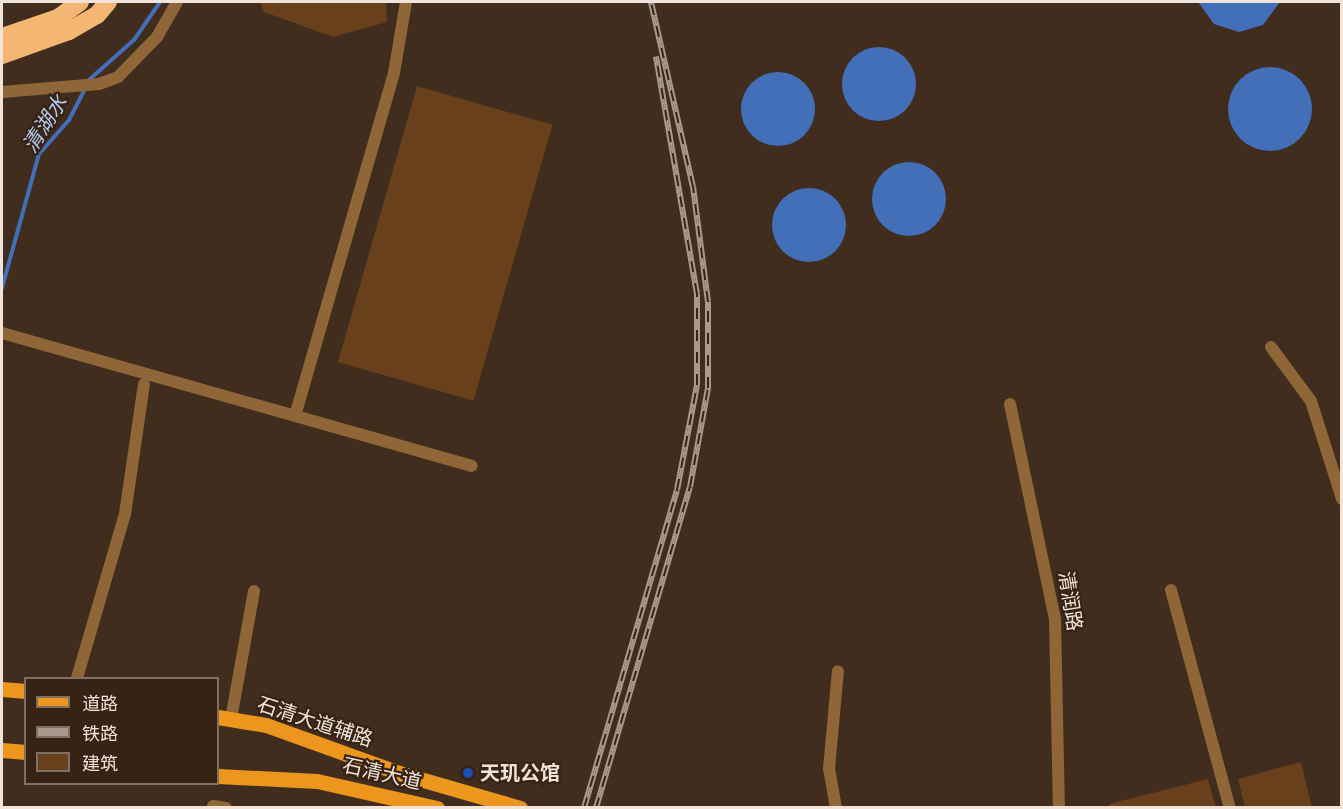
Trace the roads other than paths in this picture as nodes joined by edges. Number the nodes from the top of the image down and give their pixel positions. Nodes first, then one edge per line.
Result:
1 (80, 2) edge
2 (108, 2) edge
3 (177, 2) edge
4 (406, 2) edge
5 (2, 38) edge
6 (2, 55) edge
7 (2, 92) edge
8 (2, 333) edge
9 (1271, 347) dead end
10 (144, 384) dead end
11 (1010, 404) dead end
12 (295, 416) junction
13 (472, 466) dead end
14 (1341, 499) edge
15 (1171, 590) dead end
16 (254, 591) dead end
17 (838, 671) dead end
18 (77, 677) edge
19 (2, 689) edge
20 (24, 691) edge
21 (224, 718) edge
22 (2, 750) edge
23 (24, 752) edge
24 (399, 773) joint
25 (219, 776) edge
26 (411, 805) edge
27 (213, 806) dead end
28 (226, 807) edge
29 (437, 807) edge
30 (520, 807) edge
31 (836, 807) edge
32 (1059, 807) edge
33 (1230, 807) edge

1 - 5 highway
2 - 6 highway
3 - 7 street
4 - 12 street
8 - 12 street
9 - 14 street
10 - 18 street
11 - 32 street, 清润路
12 - 13 street
15 - 33 street
16 - 21 street
17 - 31 street
19 - 20 main road
21 - 24 main road, 石清大道辅路
22 - 23 main road
24 - 30 main road, 石清大道
25 - 26 main road, 石清大道
26 - 29 main road, 石清大道
27 - 28 street

